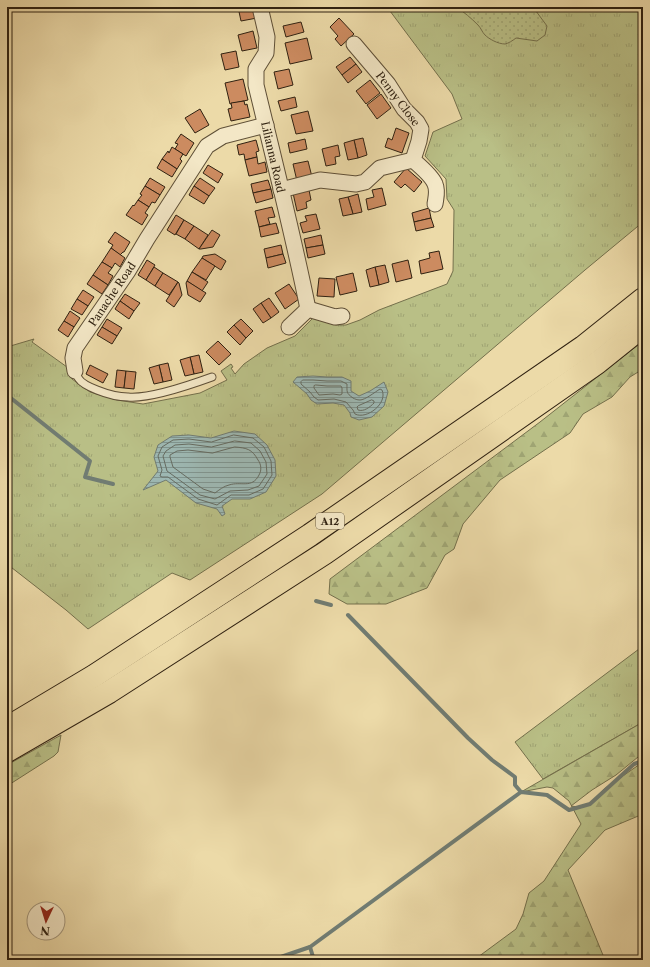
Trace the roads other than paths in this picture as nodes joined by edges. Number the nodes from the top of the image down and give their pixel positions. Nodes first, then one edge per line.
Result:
1 (260, 7) edge
2 (354, 44) dead end
3 (266, 126) junction
4 (413, 160) junction
5 (281, 190) junction
6 (435, 204) dead end
7 (643, 299) edge
8 (308, 309) junction
9 (342, 316) dead end
10 (643, 326) edge
11 (290, 327) dead end
12 (75, 371) joint
13 (212, 377) dead end
14 (7, 728) edge
15 (7, 751) edge

1 - 3 street, Lilianna Road
2 - 4 street, Penny Close
3 - 5 street, Lilianna Road
3 - 12 street, Panache Road
4 - 5 street
4 - 6 street
5 - 8 street, Lilianna Road
7 - 14 highway, A12
8 - 9 street
8 - 11 street
10 - 15 highway, A12
12 - 13 lane, Panache Road

